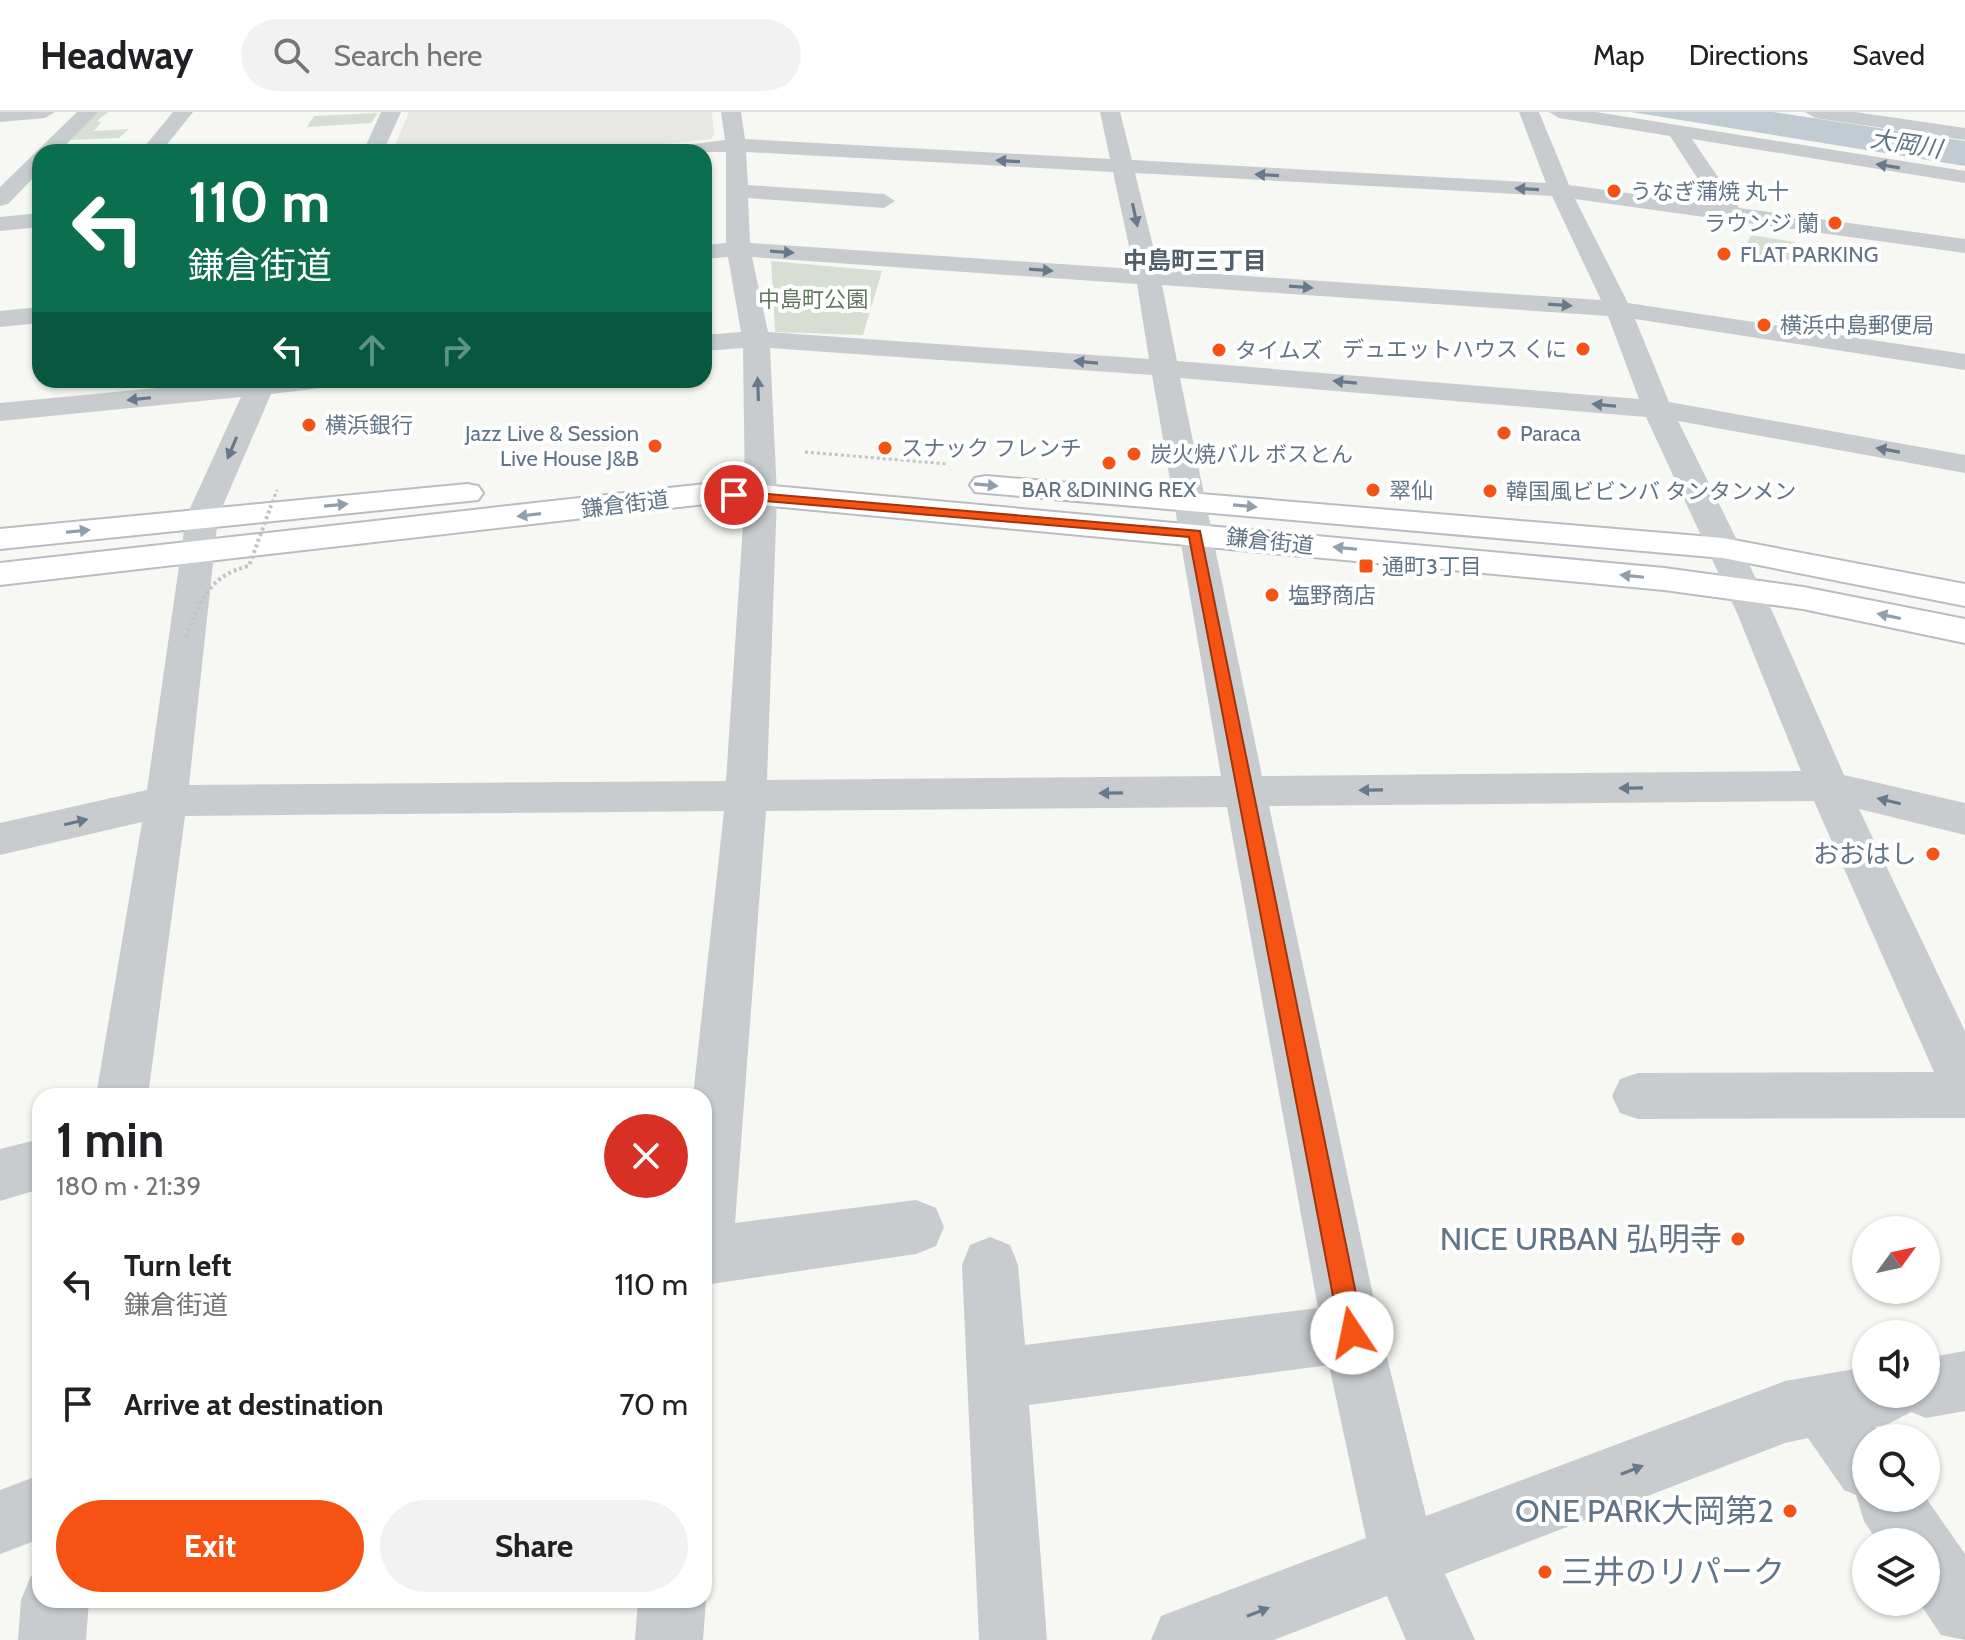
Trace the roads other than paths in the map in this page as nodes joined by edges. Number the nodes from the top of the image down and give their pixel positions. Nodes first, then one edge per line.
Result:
1 (45, 112) edge
2 (88, 112) edge
3 (183, 112) edge
4 (391, 112) edge
5 (731, 112) edge
6 (1110, 112) edge
7 (1529, 112) edge
8 (1559, 112) edge
9 (1815, 112) edge
10 (0, 116) edge
11 (1879, 116) edge
12 (1678, 133) junction
13 (1965, 134) edge
14 (55, 144) edge
15 (157, 144) edge
16 (377, 144) edge
17 (736, 145) junction
18 (712, 148) edge
19 (32, 167) edge
20 (1125, 167) junction
21 (1965, 177) edge
22 (1560, 190) junction
23 (737, 191) junction
24 (0, 199) edge
25 (884, 201) dead end
26 (1732, 214) junction
27 (32, 221) edge
28 (0, 224) edge
29 (1965, 246) edge
30 (738, 249) junction
31 (712, 251) edge
32 (1148, 277) junction
33 (1618, 309) junction
34 (32, 316) edge
35 (0, 319) edge
36 (756, 339) junction
37 (712, 342) edge
38 (1965, 362) edge
39 (1164, 368) junction
40 (224, 388) edge
41 (259, 388) edge
42 (1657, 409) junction
43 (0, 412) edge
44 (1965, 464) edge
45 (761, 481) junction
46 (1192, 518) junction
47 (0, 539) edge
48 (1723, 548) junction
49 (197, 549) junction
50 (0, 574) edge
51 (1742, 589) junction
52 (1965, 595) edge
53 (1965, 631) edge
54 (1828, 786) junction
55 (1246, 791) junction
56 (746, 796) junction
57 (166, 801) junction
58 (1965, 819) edge
59 (0, 839) edge
60 (1965, 1085) edge
61 (123, 1088) edge
62 (1965, 1095) edge
63 (1638, 1096) dead end
64 (32, 1166) edge
65 (712, 1168) edge
66 (0, 1175) edge
67 (916, 1227) dead end
68 (712, 1255) edge
69 (990, 1265) dead end
70 (1352, 1333) junction
71 (997, 1379) junction
72 (1965, 1381) edge
73 (1940, 1385) edge
74 (1852, 1400) edge
75 (1822, 1405) junction
76 (1852, 1448) edge
77 (32, 1510) edge
78 (0, 1522) edge
79 (1403, 1557) junction
80 (1940, 1575) edge
81 (54, 1608) edge
82 (671, 1608) edge
83 (1965, 1611) edge
84 (52, 1640) edge
85 (669, 1640) edge
86 (1013, 1640) edge
87 (1185, 1640) edge
88 (1441, 1640) edge

1 - 10 street
2 - 14 street
3 - 15 street
4 - 16 street
5 - 17 street
6 - 20 street
7 - 22 street
8 - 12 street
9 - 11 street
11 - 13 street
21 -> 12 street
12 - 26 street
17 - 18 street
20 -> 17 street
17 - 23 street
19 - 24 street
22 -> 20 street
20 -> 32 street
22 - 26 street
22 - 33 street
23 - 25 street
23 - 30 street
26 - 29 street
27 - 28 street
30 - 31 street
30 -> 32 street
30 - 36 street
32 -> 33 street
32 - 39 street
33 - 38 street
33 - 42 street
34 - 35 street
36 - 37 street
39 -> 36 street
45 -> 36 street
42 -> 39 street
39 - 46 street
40 -> 43 street
41 -> 49 street
44 -> 42 street
42 - 48 street
45 - 46 main road, 鎌倉街道
45 -> 46 main road, 鎌倉街道
45 - 49 main road, 鎌倉街道
45 - 56 street
46 -> 48 main road, 鎌倉街道
51 -> 46 main road, 鎌倉街道
46 - 55 street
47 -> 49 main road, 鎌倉街道
48 - 51 street
48 - 52 main road, 鎌倉街道
49 - 50 main road, 鎌倉街道
49 - 57 street
53 -> 51 main road, 鎌倉街道
51 - 54 street
54 -> 55 street
58 -> 54 street
54 - 60 street
55 -> 56 street
55 - 70 street
56 - 57 street
56 - 65 street
59 -> 57 street
57 - 61 street
62 - 63 street
64 - 66 street
67 - 68 street
69 - 71 street
70 - 71 street
70 - 79 street
71 - 86 street
72 - 73 street
74 - 75 street
75 - 76 street
79 -> 75 street
77 - 78 street
87 -> 79 street
79 - 88 street
80 - 83 street
81 - 84 street
82 - 85 street

